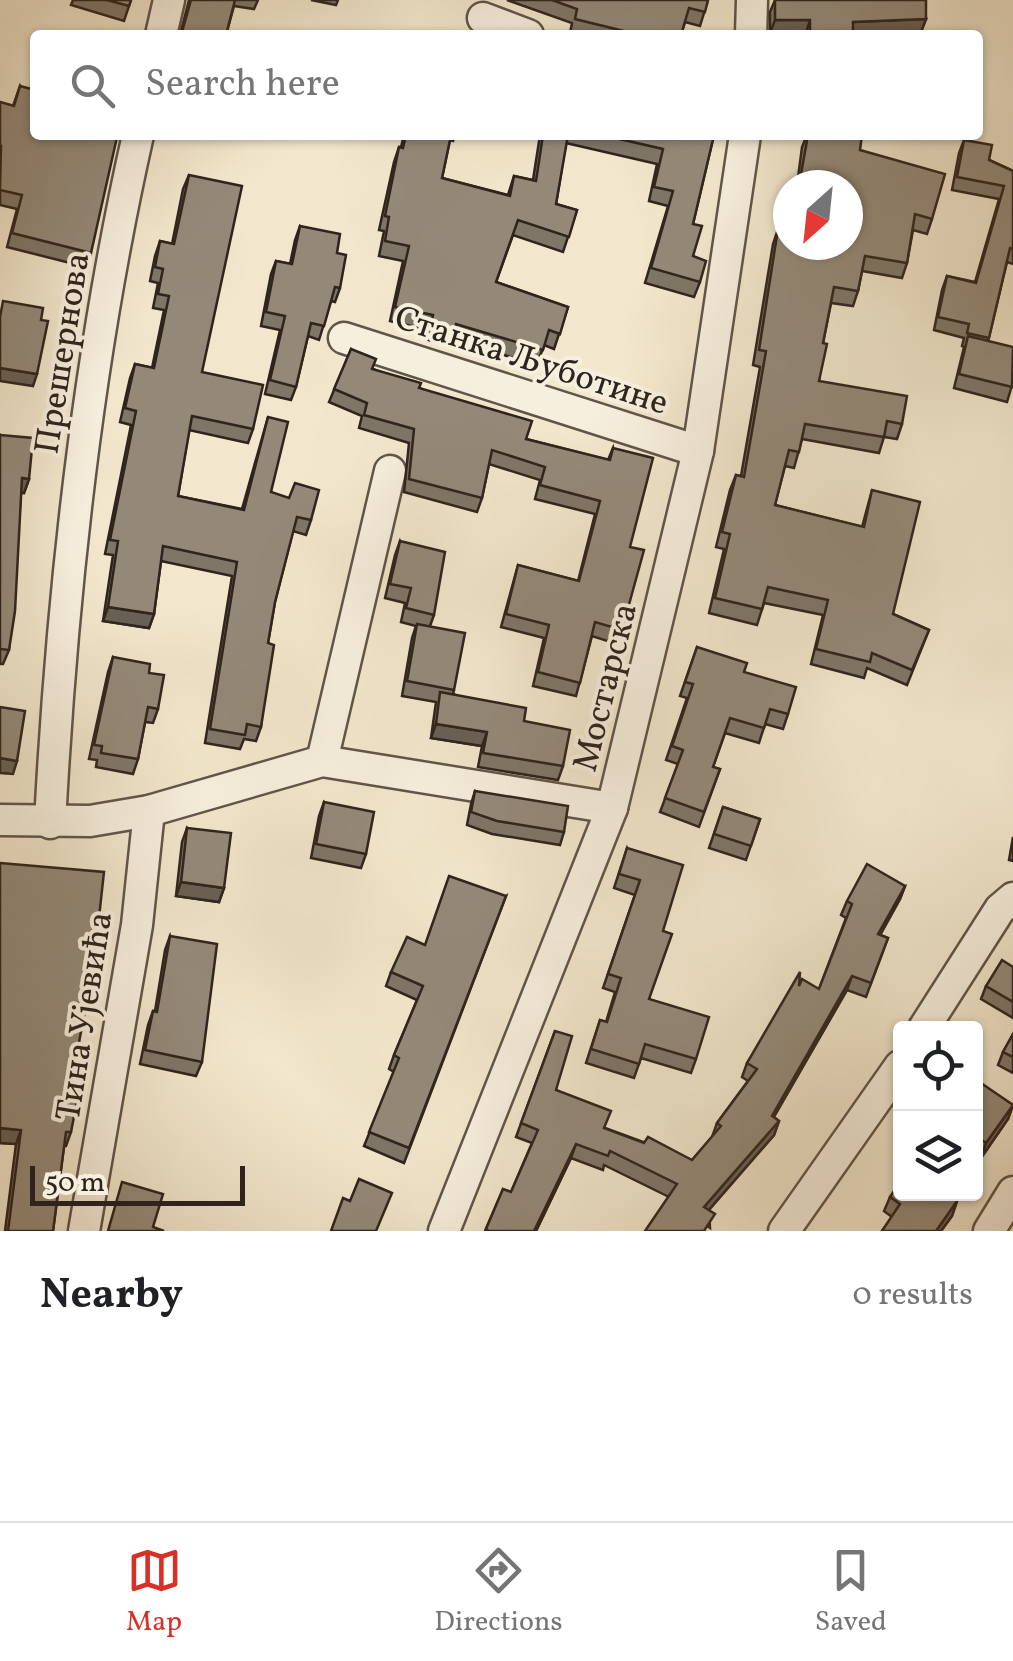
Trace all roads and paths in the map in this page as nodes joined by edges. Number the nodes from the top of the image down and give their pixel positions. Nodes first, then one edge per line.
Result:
1 (169, 0) edge
2 (752, 0) edge
3 (483, 18) dead end
4 (162, 30) edge
5 (515, 30) edge
6 (751, 30) edge
7 (137, 140) edge
8 (744, 140) edge
9 (344, 338) dead end
10 (698, 451) junction
11 (390, 471) dead end
12 (322, 761) junction
13 (612, 808) junction
14 (149, 811) junction
15 (0, 820) edge
16 (50, 823) junction
17 (1013, 898) edge
18 (928, 1021) edge
19 (893, 1076) edge
20 (1013, 1192) edge
21 (84, 1231) edge
22 (444, 1231) edge
23 (784, 1231) edge
24 (989, 1231) edge

1 - 4 street
2 - 6 street
3 - 5 street
7 - 16 street, Прешернова
8 - 10 street, Мостарска
9 - 10 street, Станка Љуботине
10 - 13 street, Мостарска
11 - 12 street
12 - 13 street
12 - 14 street
13 - 22 street, Мостарска
14 - 16 street
14 - 21 street, Тина Ујевића
15 - 16 street
17 - 18 street
19 - 23 street
20 - 24 street

